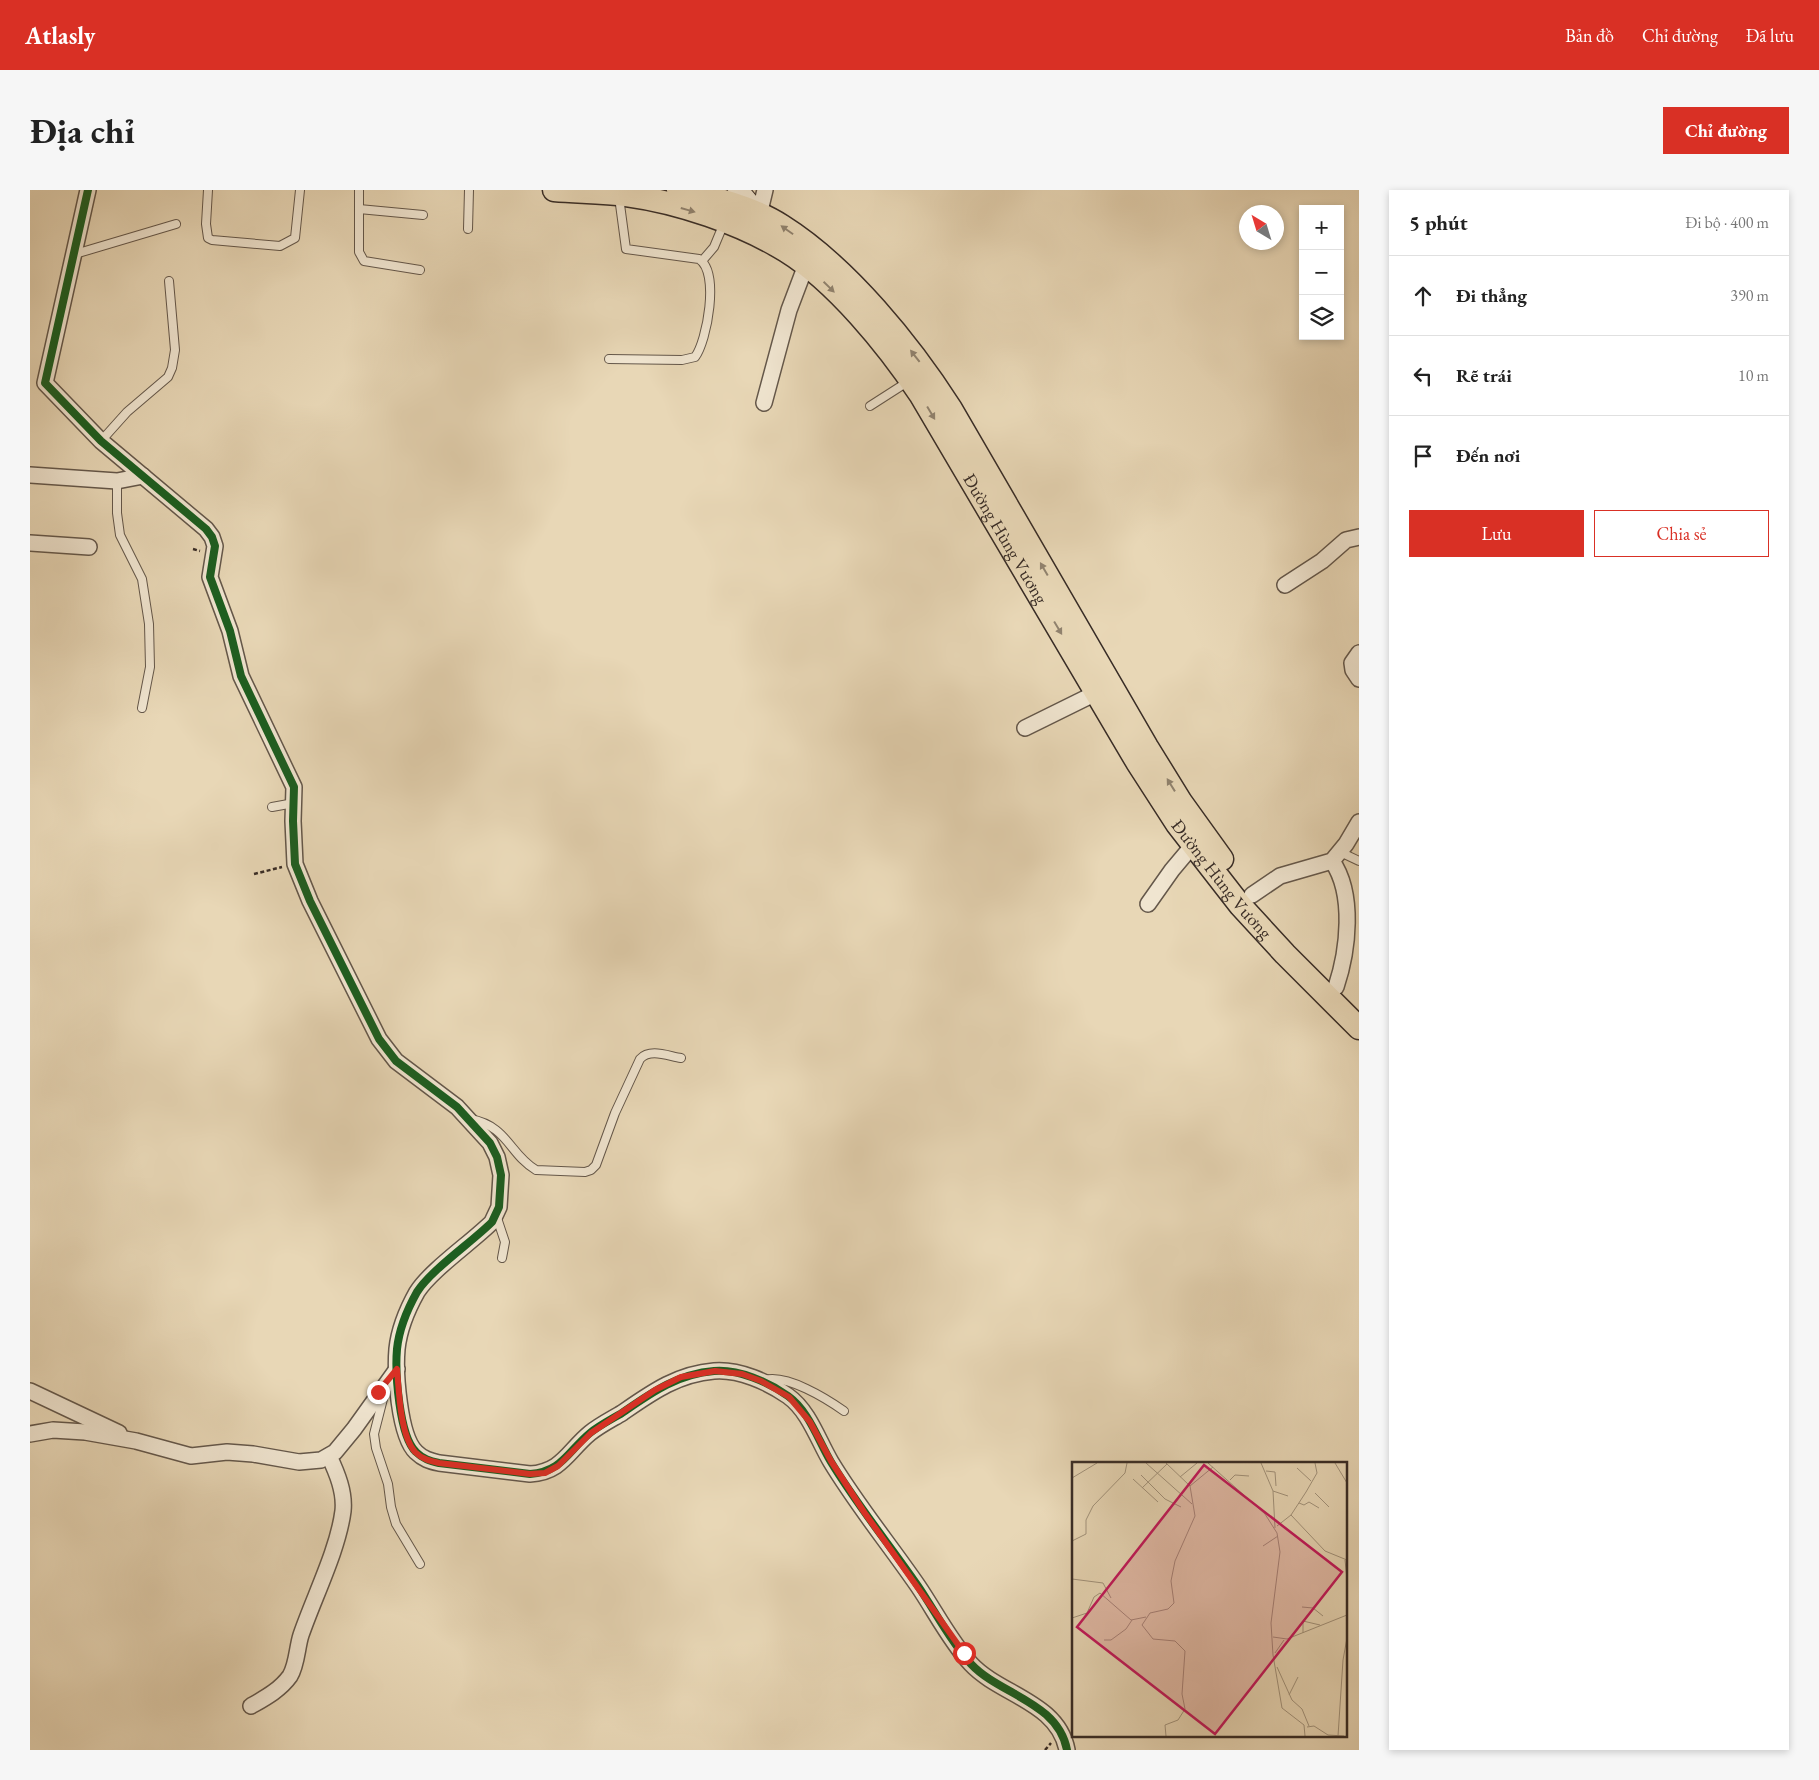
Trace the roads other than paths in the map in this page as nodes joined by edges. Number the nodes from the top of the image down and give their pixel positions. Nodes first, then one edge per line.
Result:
1 (88, 190) edge
2 (208, 190) edge
3 (300, 190) edge
4 (359, 190) edge
5 (469, 190) edge
6 (554, 190) edge
7 (678, 190) edge
8 (738, 190) edge
9 (765, 190) edge
10 (623, 193) edge
11 (359, 209) junction
12 (423, 214) dead end
13 (724, 223) junction
14 (176, 224) dead end
15 (755, 224) junction
16 (468, 229) dead end
17 (75, 254) junction
18 (702, 261) junction
19 (806, 266) junction
20 (420, 270) dead end
21 (169, 281) dead end
22 (609, 359) dead end
23 (911, 380) junction
24 (37, 381) edge
25 (764, 402) dead end
26 (870, 406) dead end
27 (101, 441) junction
28 (30, 474) edge
29 (143, 476) junction
30 (118, 481) junction
31 (1359, 537) edge
32 (30, 543) edge
33 (89, 547) dead end
34 (1285, 585) dead end
35 (1359, 654) edge
36 (1359, 679) edge
37 (1096, 693) junction
38 (142, 708) dead end
39 (1025, 728) dead end
40 (294, 803) junction
41 (272, 807) dead end
42 (1359, 822) edge
43 (1193, 845) junction
44 (1336, 856) junction
45 (1359, 861) edge
46 (1246, 900) junction
47 (1148, 904) dead end
48 (1336, 987) junction
49 (1359, 1009) edge
50 (1359, 1028) edge
51 (680, 1058) dead end
52 (468, 1118) junction
53 (496, 1215) junction
54 (502, 1258) dead end
55 (397, 1369) junction
56 (387, 1381) junction
57 (761, 1381) junction
58 (30, 1391) edge
59 (844, 1412) dead end
60 (30, 1434) edge
61 (136, 1442) junction
62 (329, 1456) junction
63 (420, 1564) dead end
64 (251, 1706) dead end
65 (1066, 1750) edge

1 - 17 street
2 - 3 lane
4 - 11 lane
5 - 16 lane
6 - 10 main road, Đường Hùng Vương
7 - 15 main road, Đường Hùng Vương
8 - 15 main road
9 - 15 street
10 -> 13 main road, Đường Hùng Vương
10 - 18 lane
11 - 12 lane
11 - 20 lane
13 - 15 main road, Đường Hùng Vương
13 - 18 lane
14 - 17 lane
15 - 19 main road, Đường Hùng Vương
46 -> 15 main road, Đường Hùng Vương
17 - 24 street
18 - 22 lane
19 -> 23 main road, Đường Hùng Vương
19 - 25 street
21 - 27 lane
23 - 26 lane
23 -> 37 main road, Đường Hùng Vương
24 - 27 street
27 - 29 street
28 - 30 street
29 - 30 street
29 - 40 street
30 - 38 lane
31 - 34 street
32 - 33 street
35 - 36 street
37 - 39 street
37 - 43 main road, Đường Hùng Vương
40 - 41 lane
40 - 52 street
42 - 44 street
43 - 46 main road, Đường Hùng Vương
43 - 47 street
44 - 45 lane
44 - 46 street
44 - 48 street
46 - 48 main road, Đường Hùng Vương
46 - 50 main road, Đường Hùng Vương
48 - 49 main road, Đường Hùng Vương
51 - 52 lane
52 - 53 street
53 - 54 lane
53 - 55 street
55 - 56 street
55 - 57 street
56 - 62 street
56 - 63 lane
57 - 59 lane
57 - 65 street
58 - 61 street
60 - 61 street
61 - 62 street
62 - 64 street

